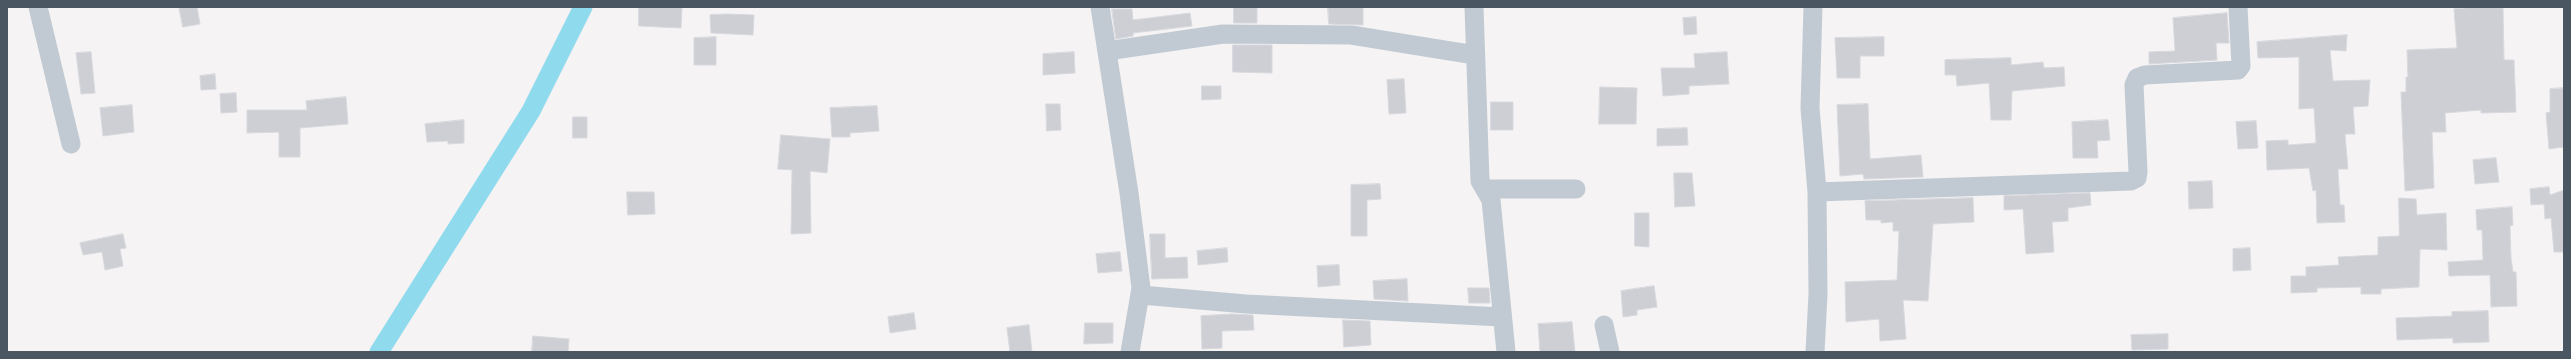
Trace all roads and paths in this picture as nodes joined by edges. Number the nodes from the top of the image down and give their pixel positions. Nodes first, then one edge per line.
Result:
1 (38, 7) edge
2 (1100, 7) edge
3 (1474, 7) edge
4 (1813, 7) edge
5 (2238, 7) edge
6 (1108, 51) junction
7 (1475, 55) junction
8 (71, 144) dead end
9 (1485, 189) junction
10 (1576, 189) dead end
11 (1817, 192) junction
12 (1141, 295) junction
13 (1502, 318) junction
14 (1604, 325) dead end
15 (1130, 352) edge
16 (1506, 352) edge
17 (1610, 352) edge
18 (1815, 352) edge

1 - 8 street
2 - 6 street
3 - 7 street
4 - 11 street
5 - 11 street
6 - 7 street
6 - 12 street
7 - 9 street
9 - 10 street
9 - 13 street
11 - 18 street
12 - 13 street
12 - 15 street
13 - 16 street
14 - 17 street

